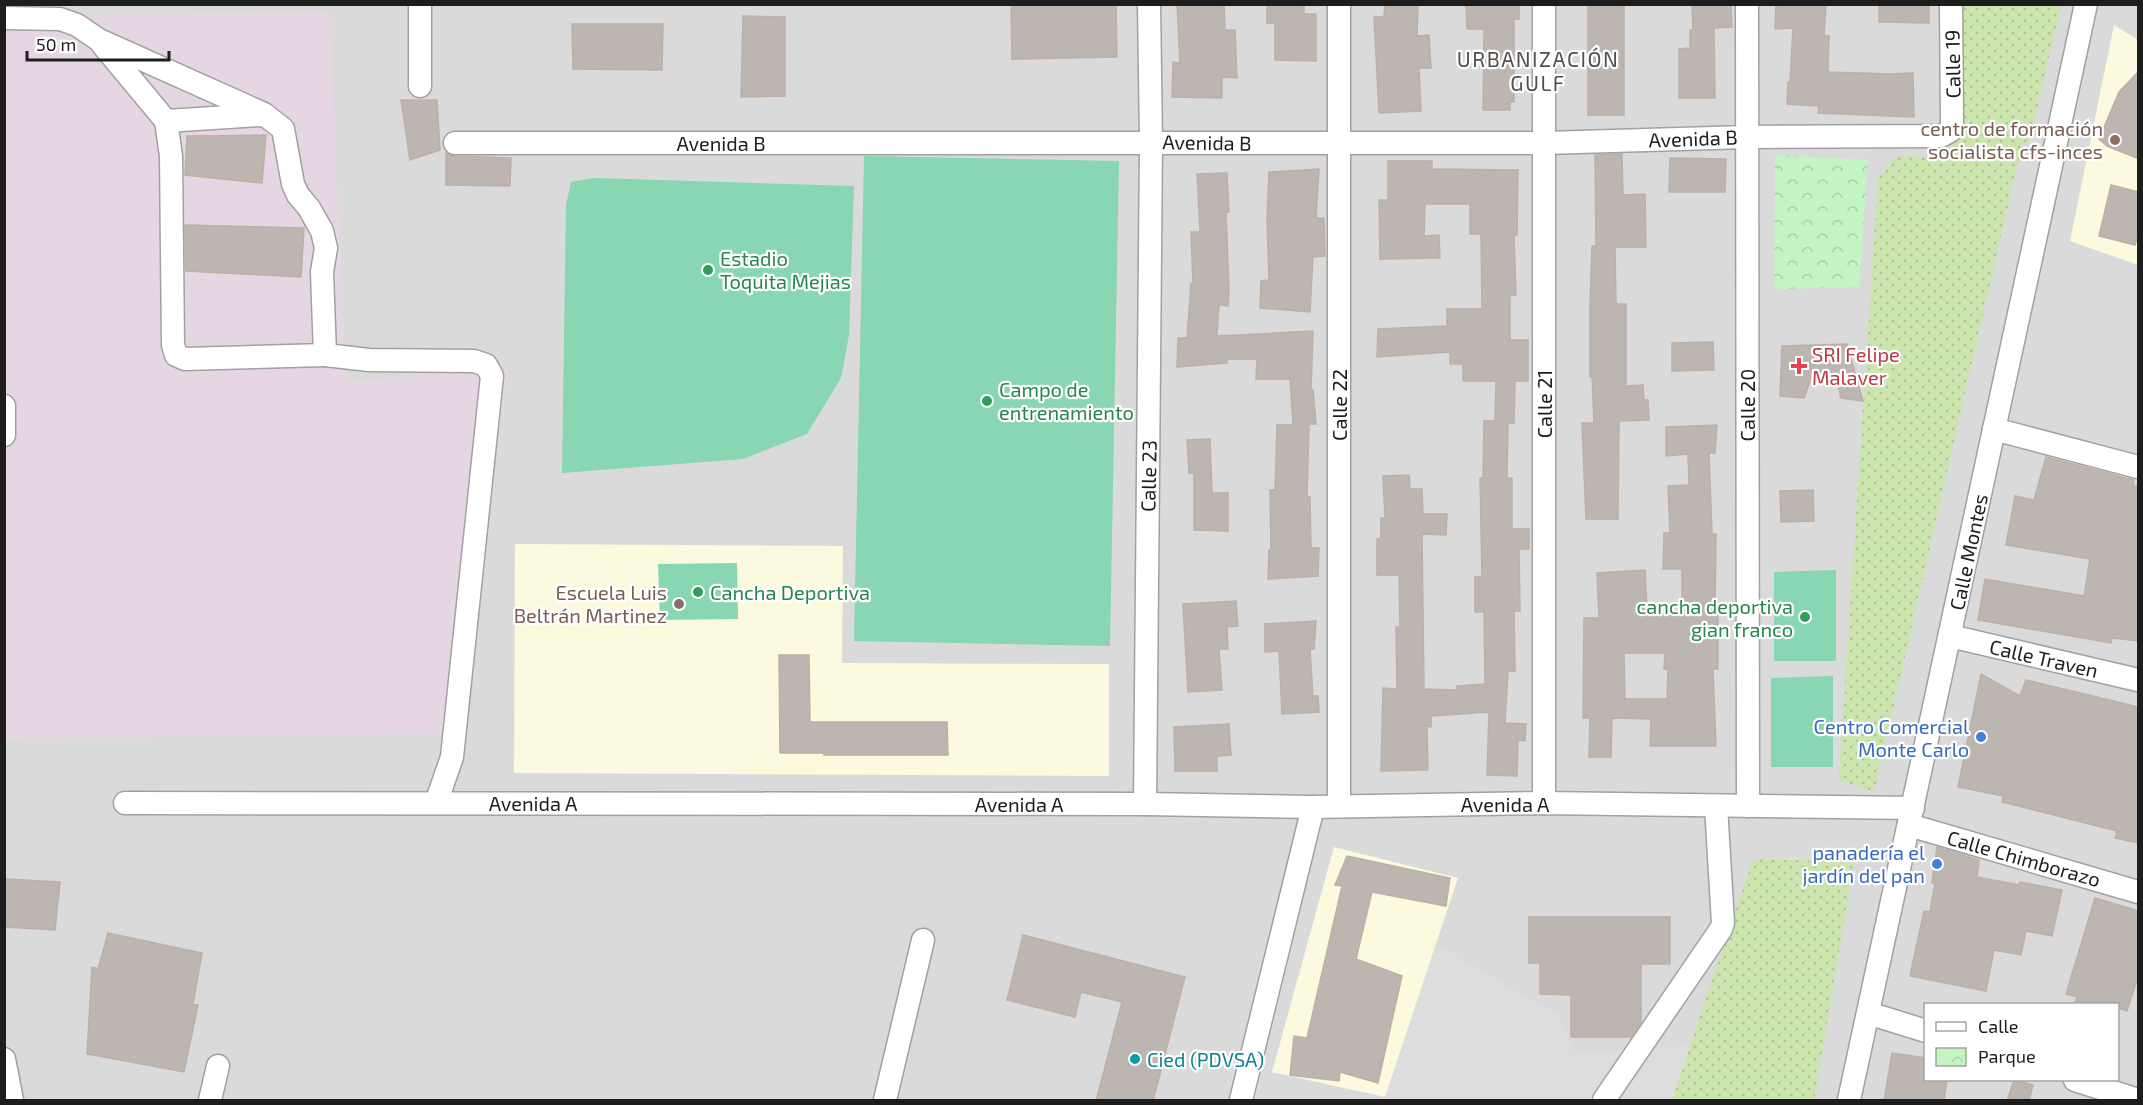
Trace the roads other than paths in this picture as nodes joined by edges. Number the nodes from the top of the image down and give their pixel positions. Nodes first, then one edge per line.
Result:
1 (420, 4) edge
2 (1149, 4) edge
3 (1339, 4) edge
4 (1544, 4) edge
5 (1747, 4) edge
6 (1951, 4) edge
7 (2086, 4) edge
8 (4, 18) edge
9 (99, 40) junction
10 (420, 86) dead end
11 (264, 114) junction
12 (166, 121) junction
13 (1952, 124) joint
14 (1747, 137) junction
15 (1151, 142) junction
16 (455, 143) dead end
17 (1545, 143) junction
18 (1340, 144) junction
19 (325, 355) junction
20 (4, 406) edge
21 (1994, 429) junction
22 (4, 435) edge
23 (2139, 467) edge
24 (1950, 636) junction
25 (2139, 680) edge
26 (125, 803) dead end
27 (436, 803) junction
28 (1544, 803) junction
29 (1145, 804) junction
30 (1339, 805) junction
31 (1716, 806) junction
32 (1748, 806) junction
33 (1312, 807) junction
34 (1911, 816) junction
35 (2139, 892) edge
36 (923, 940) dead end
37 (1868, 1013) junction
38 (1924, 1030) edge
39 (4, 1059) edge
40 (218, 1066) dead end
41 (2078, 1081) edge
42 (2139, 1100) edge
43 (12, 1101) edge
44 (210, 1101) edge
45 (885, 1101) edge
46 (1241, 1101) edge
47 (1604, 1101) edge
48 (1850, 1101) edge

1 - 10 street
2 - 15 street, Calle 23
3 - 18 street, Calle 22
4 - 17 street, Calle 21
5 - 14 street, Calle 20
6 - 13 street, Calle 19
7 - 21 street, Calle Montes
8 - 9 street
9 - 11 street
9 - 12 street
11 - 12 street
11 - 19 street
12 - 19 street
13 - 14 street, Avenida B
14 - 17 street, Avenida B
14 - 32 street, Calle 20
15 - 16 street, Avenida B
15 - 18 street, Avenida B
15 - 29 street, Calle 23
17 - 18 street, Avenida B
17 - 28 street, Calle 21
18 - 30 street, Calle 22
19 - 27 street
20 - 22 street
21 - 23 street
21 - 24 street, Calle Montes
24 - 25 street, Calle Traven
24 - 34 street, Calle Montes
26 - 27 street, Avenida A
27 - 29 street, Avenida A
28 - 30 street, Avenida A
28 - 31 street, Avenida A
29 - 33 street, Avenida A
30 - 33 street, Avenida A
31 - 32 street, Avenida A
31 - 47 street
32 - 34 street, Avenida A
33 - 46 street
34 - 35 street, Calle Chimborazo
34 - 37 street, Calle Montes
36 - 45 street
37 - 38 street
37 - 48 street, Calle Montes
39 - 43 street
40 - 44 street
41 - 42 street

